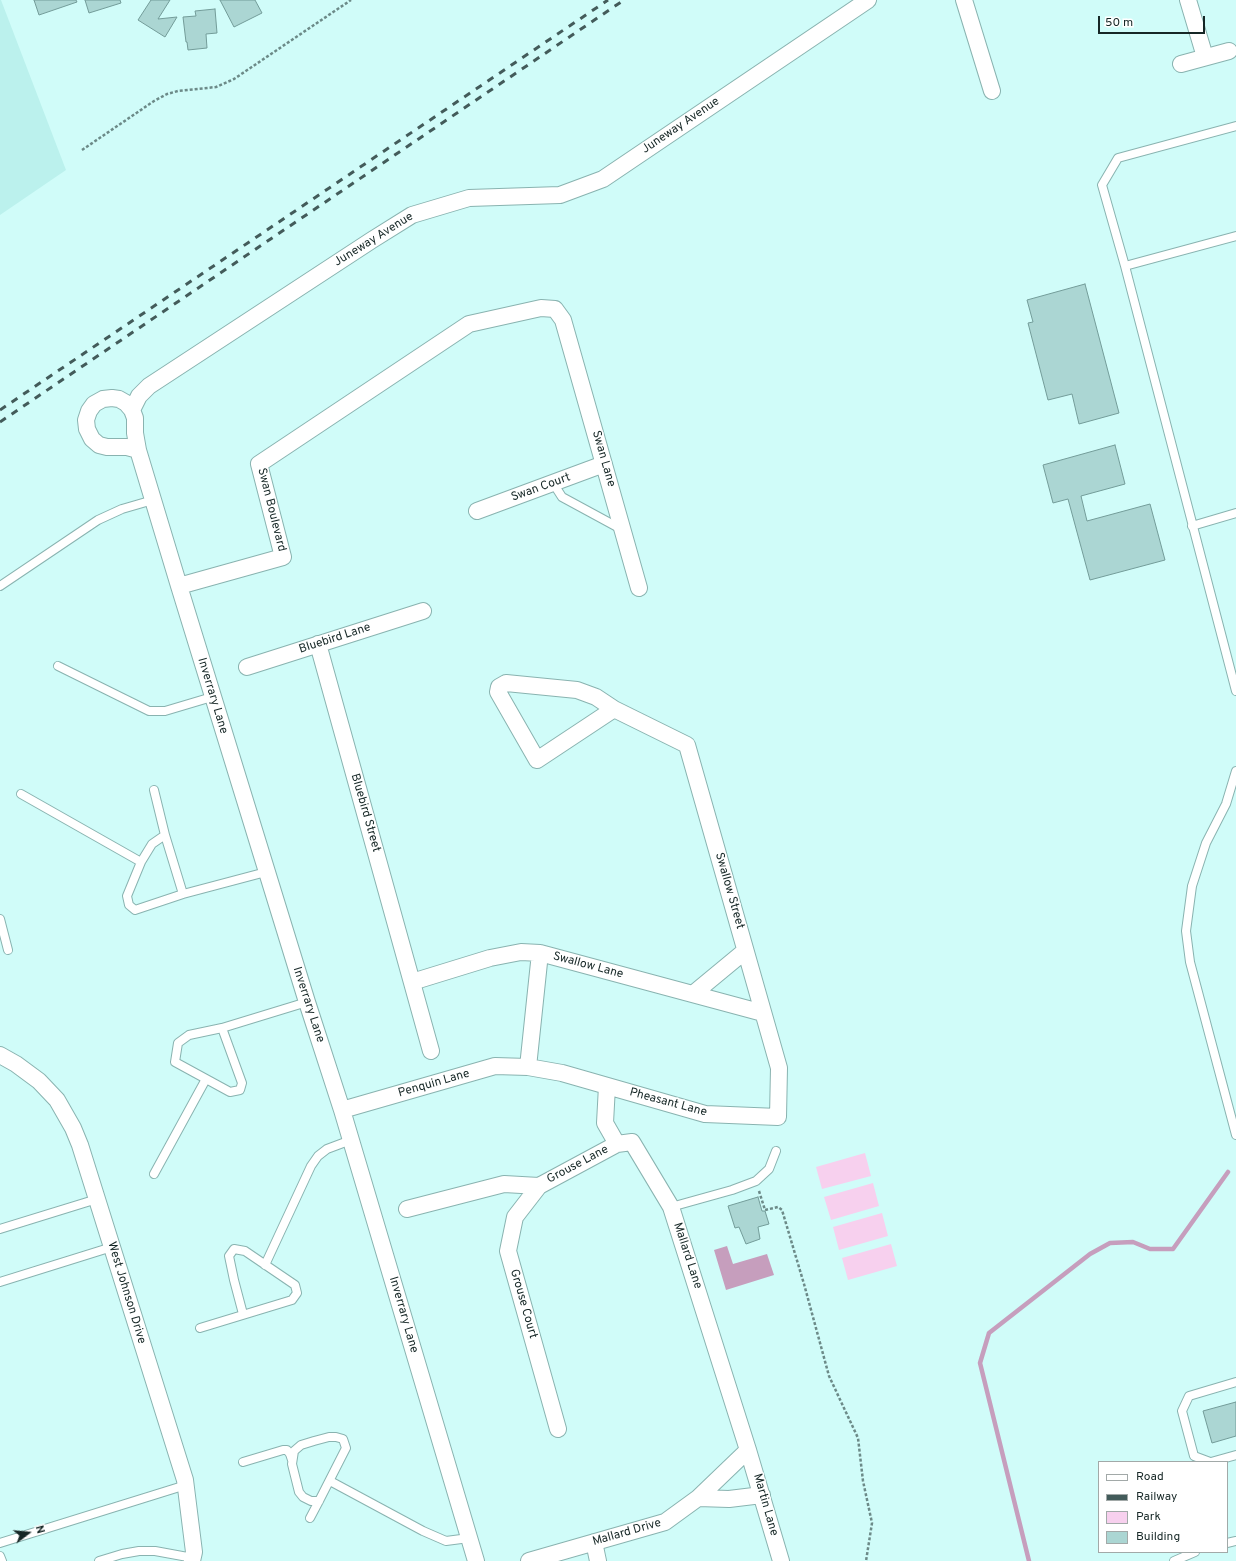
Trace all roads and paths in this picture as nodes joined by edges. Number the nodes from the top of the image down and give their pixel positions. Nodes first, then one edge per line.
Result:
1 (351, 0) edge
2 (868, 0) edge
3 (964, 0) edge
4 (1188, 0) edge
5 (1229, 50) dead end
6 (1205, 57) junction
7 (1181, 64) dead end
8 (992, 91) dead end
9 (1236, 126) edge
10 (82, 150) dead end
11 (1236, 236) edge
12 (1124, 266) junction
13 (430, 350) joint
14 (132, 410) junction
15 (138, 450) junction
16 (604, 464) junction
17 (553, 483) junction
18 (153, 500) junction
19 (477, 511) dead end
20 (1236, 513) edge
21 (1192, 526) junction
22 (623, 530) junction
23 (0, 586) edge
24 (179, 586) junction
25 (639, 588) dead end
26 (423, 611) dead end
27 (318, 644) junction
28 (58, 666) dead end
29 (247, 667) dead end
30 (1236, 691) edge
31 (212, 697) junction
32 (614, 709) junction
33 (1236, 771) edge
34 (154, 790) dead end
35 (21, 794) dead end
36 (165, 835) junction
37 (141, 862) junction
38 (266, 872) junction
39 (183, 894) junction
40 (0, 918) edge
41 (0, 945) edge
42 (746, 951) junction
43 (540, 953) junction
44 (412, 982) junction
45 (693, 994) junction
46 (307, 1002) junction
47 (764, 1013) junction
48 (222, 1028) junction
49 (431, 1051) dead end
50 (0, 1055) edge
51 (528, 1067) junction
52 (206, 1079) junction
53 (606, 1086) junction
54 (342, 1110) junction
55 (778, 1117) joint
56 (1236, 1135) edge
57 (351, 1140) junction
58 (617, 1144) junction
59 (776, 1151) dead end
60 (154, 1174) dead end
61 (756, 1181) junction
62 (539, 1186) junction
63 (96, 1198) junction
64 (671, 1207) junction
65 (407, 1209) dead end
66 (0, 1229) edge
67 (112, 1247) junction
68 (265, 1265) junction
69 (0, 1282) edge
70 (244, 1314) junction
71 (200, 1328) dead end
72 (1236, 1382) edge
73 (558, 1429) dead end
74 (748, 1450) junction
75 (1236, 1455) edge
76 (292, 1461) junction
77 (1207, 1461) edge
78 (1214, 1461) edge
79 (243, 1462) dead end
80 (330, 1481) junction
81 (186, 1485) junction
82 (762, 1495) junction
83 (698, 1498) junction
84 (320, 1501) junction
85 (310, 1518) dead end
86 (469, 1538) junction
87 (594, 1542) junction
88 (0, 1543) edge
89 (1193, 1553) edge
90 (0, 1556) edge
91 (192, 1559) edge
92 (2, 1561) edge
93 (99, 1561) edge
94 (476, 1561) edge
95 (529, 1561) edge
96 (598, 1561) edge
97 (781, 1561) edge
98 (866, 1561) edge
99 (1174, 1561) edge

1 - 10 path
2 - 14 street, Juneway Avenue
3 - 8 street
4 - 6 street
5 - 6 street
6 - 7 street
9 - 12 lane
11 - 12 lane
12 - 21 lane
13 - 16 street, Swan Lane
13 - 24 street, Swan Boulevard
14 - 15 street, Inverrary Lane
14 - 15 street
15 - 18 street, Inverrary Lane
16 - 17 street, Swan Court
16 - 22 street, Swan Lane
17 - 19 street, Swan Court
17 - 22 lane
18 - 23 lane
18 - 24 street, Inverrary Lane
20 - 21 lane
21 - 30 lane
22 - 25 street, Swan Lane
24 - 31 street, Inverrary Lane
26 - 27 street, Bluebird Lane
27 - 29 street, Bluebird Lane
27 - 44 street, Bluebird Street
28 - 31 lane
31 - 38 street, Inverrary Lane
32 - 32 street, Swallow Street
32 - 42 street, Swallow Street
33 - 56 lane
34 - 36 lane
35 - 37 lane
36 - 37 lane
36 - 39 lane
37 - 39 lane
38 - 39 lane
38 - 46 street, Inverrary Lane
40 - 41 lane
42 - 45 street
42 - 47 street, Swallow Street
43 - 44 street, Swallow Lane
43 - 45 street, Swallow Lane
43 - 51 street
44 - 49 street, Bluebird Street
45 - 47 street, Swallow Lane
46 - 48 lane
46 - 54 street, Inverrary Lane
47 - 55 street, Swallow Street
48 - 52 lane
48 - 52 lane
50 - 63 street, West Johnson Drive
51 - 53 street, Penquin Lane
51 - 54 street, Penquin Lane
52 - 60 lane
53 - 55 street, Pheasant Lane
53 - 58 street
54 - 57 street, Inverrary Lane
57 - 68 lane
57 - 86 street, Inverrary Lane
58 - 62 street, Grouse Lane
58 - 64 street, Mallard Lane
59 - 61 lane
61 - 64 lane
61 - 98 path
62 - 65 street
62 - 73 street, Grouse Court
63 - 66 lane
63 - 67 street, West Johnson Drive
64 - 74 street, Mallard Lane
67 - 69 lane
67 - 81 street, West Johnson Drive
68 - 70 lane
68 - 70 lane
70 - 71 lane
72 - 77 lane
74 - 82 street, Martin Lane
74 - 83 street, Mallard Drive
75 - 78 lane
76 - 79 lane
76 - 80 lane
76 - 84 lane
80 - 84 lane
80 - 86 lane
81 - 88 lane
81 - 91 street, West Johnson Drive
82 - 83 street
82 - 97 street, Martin Lane
83 - 87 street, Mallard Drive
84 - 85 lane
86 - 94 street, Inverrary Lane
87 - 95 street, Mallard Drive
87 - 96 street
89 - 99 lane
90 - 92 lane
91 - 93 lane

